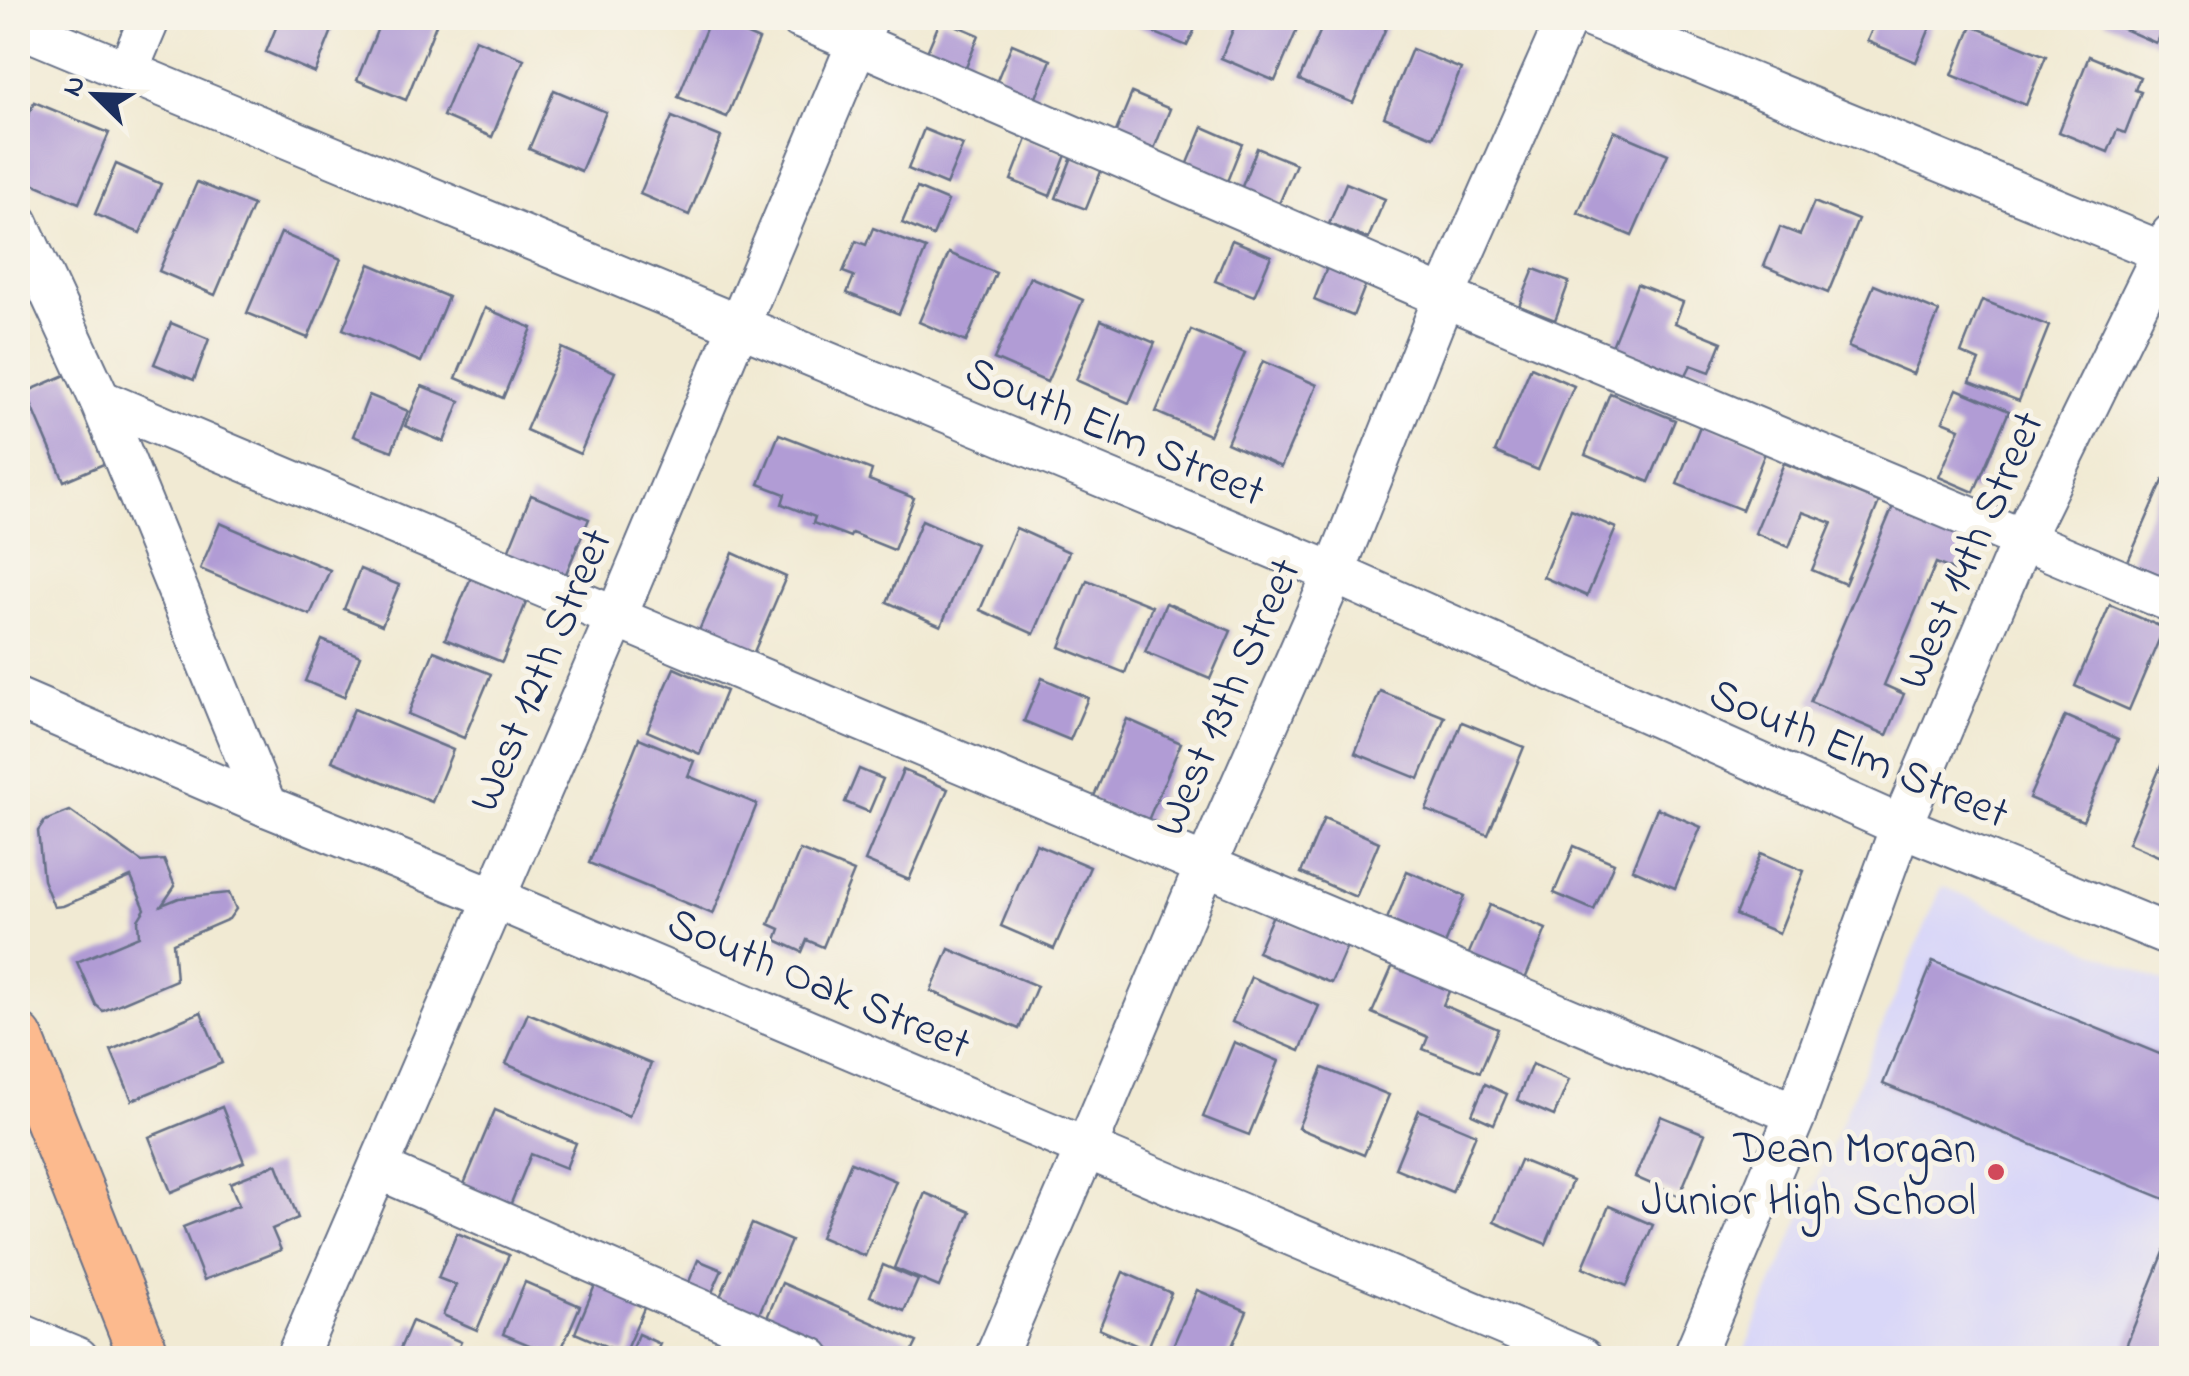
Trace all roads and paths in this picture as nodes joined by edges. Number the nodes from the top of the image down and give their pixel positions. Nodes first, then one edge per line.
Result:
1 (150, 18) edge
2 (800, 18) edge
3 (1567, 18) edge
4 (1592, 18) edge
5 (18, 26) edge
6 (863, 30) edge
7 (127, 72) junction
8 (18, 223) edge
9 (2169, 247) edge
10 (1444, 297) junction
11 (737, 325) junction
12 (100, 400) junction
13 (2022, 538) junction
14 (1334, 573) junction
15 (2172, 602) edge
16 (616, 615) junction
17 (18, 699) edge
18 (266, 806) junction
19 (1901, 826) junction
20 (1204, 867) junction
21 (494, 898) junction
22 (2172, 936) edge
23 (18, 1039) edge
24 (1796, 1114) junction
25 (1086, 1148) junction
26 (379, 1169) junction
27 (18, 1333) edge
28 (78, 1358) edge
29 (144, 1358) edge
30 (296, 1358) edge
31 (811, 1358) edge
32 (995, 1358) edge
33 (1582, 1358) edge
34 (1694, 1358) edge

1 - 7 street
2 - 6 street
3 - 10 street, West 13th Street
4 - 9 street
5 - 7 street, South Elm Street
6 - 10 street
6 - 11 street, West 12th Street
7 - 11 street, South Elm Street
8 - 12 street
9 - 13 street, West 14th Street
10 - 13 street
10 - 14 street, West 13th Street
11 - 14 street, South Elm Street
11 - 16 street, West 12th Street
12 - 16 street
12 - 18 street
13 - 15 street
13 - 19 street, West 14th Street
14 - 19 street, South Elm Street
14 - 20 street, West 13th Street
16 - 20 street
16 - 21 street, West 12th Street
17 - 18 street, South Oak Street
18 - 21 street, South Oak Street
19 - 22 street, South Elm Street
19 - 24 street, West 14th Street
20 - 24 street
20 - 25 street, West 13th Street
21 - 25 street, South Oak Street
21 - 26 street, West 12th Street
23 - 29 main road
24 - 34 street, West 14th Street
25 - 32 street, West 13th Street
25 - 33 street, South Oak Street
26 - 30 street, West 12th Street
26 - 31 street
27 - 28 street

